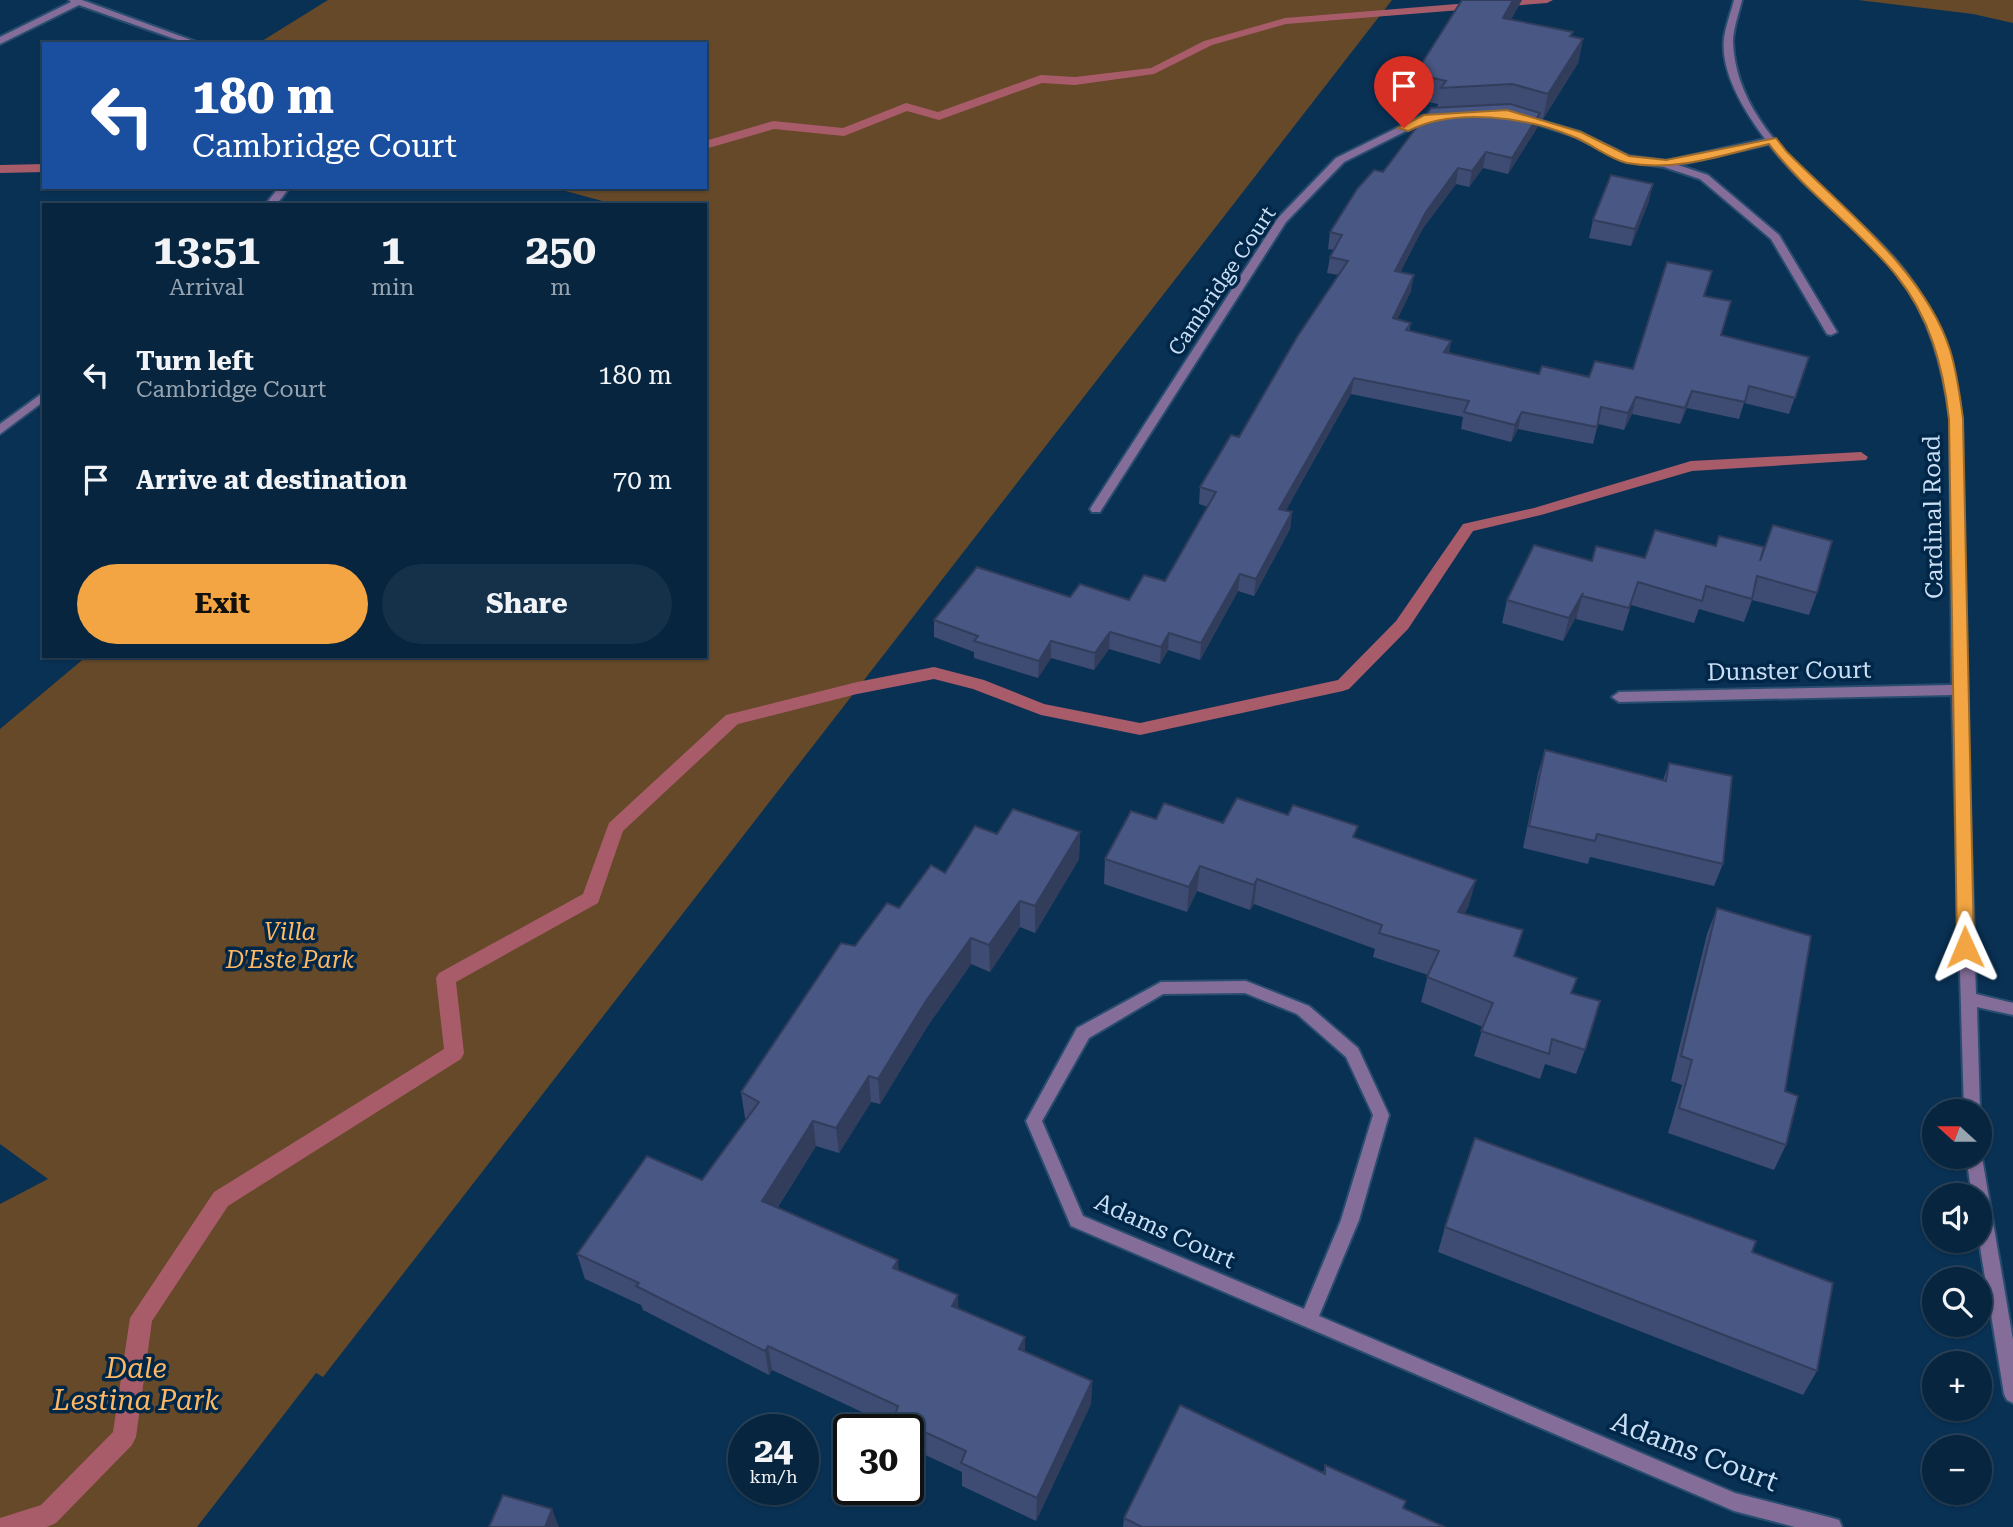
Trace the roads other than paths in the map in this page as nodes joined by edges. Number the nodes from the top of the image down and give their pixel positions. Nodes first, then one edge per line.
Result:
1 (1738, 0) edge
2 (76, 1) edge
3 (0, 41) edge
4 (192, 42) edge
5 (1507, 114) edge
6 (1452, 117) edge
7 (1772, 140) junction
8 (1666, 164) junction
9 (283, 189) edge
10 (272, 203) edge
11 (1831, 332) dead end
12 (42, 397) edge
13 (0, 430) edge
14 (1096, 509) dead end
15 (1959, 690) junction
16 (1619, 697) dead end
17 (1967, 998) junction
18 (2013, 1009) edge
19 (1971, 1099) edge
20 (1976, 1169) edge
21 (1308, 1320) junction
22 (2013, 1394) edge
23 (1832, 1527) edge

1 - 7 street, Cardinal Road
2 - 3 street
2 - 4 street
5 - 8 street
6 - 14 street, Cambridge Court
7 - 8 street
7 - 15 street, Cardinal Road
8 - 11 street
9 - 10 street
12 - 13 street
15 - 16 street, Dunster Court
15 - 17 street, Cardinal Road
17 - 18 street
17 - 19 street, Cardinal Road
20 - 22 street
21 - 21 street, Adams Court
21 - 23 street, Adams Court

